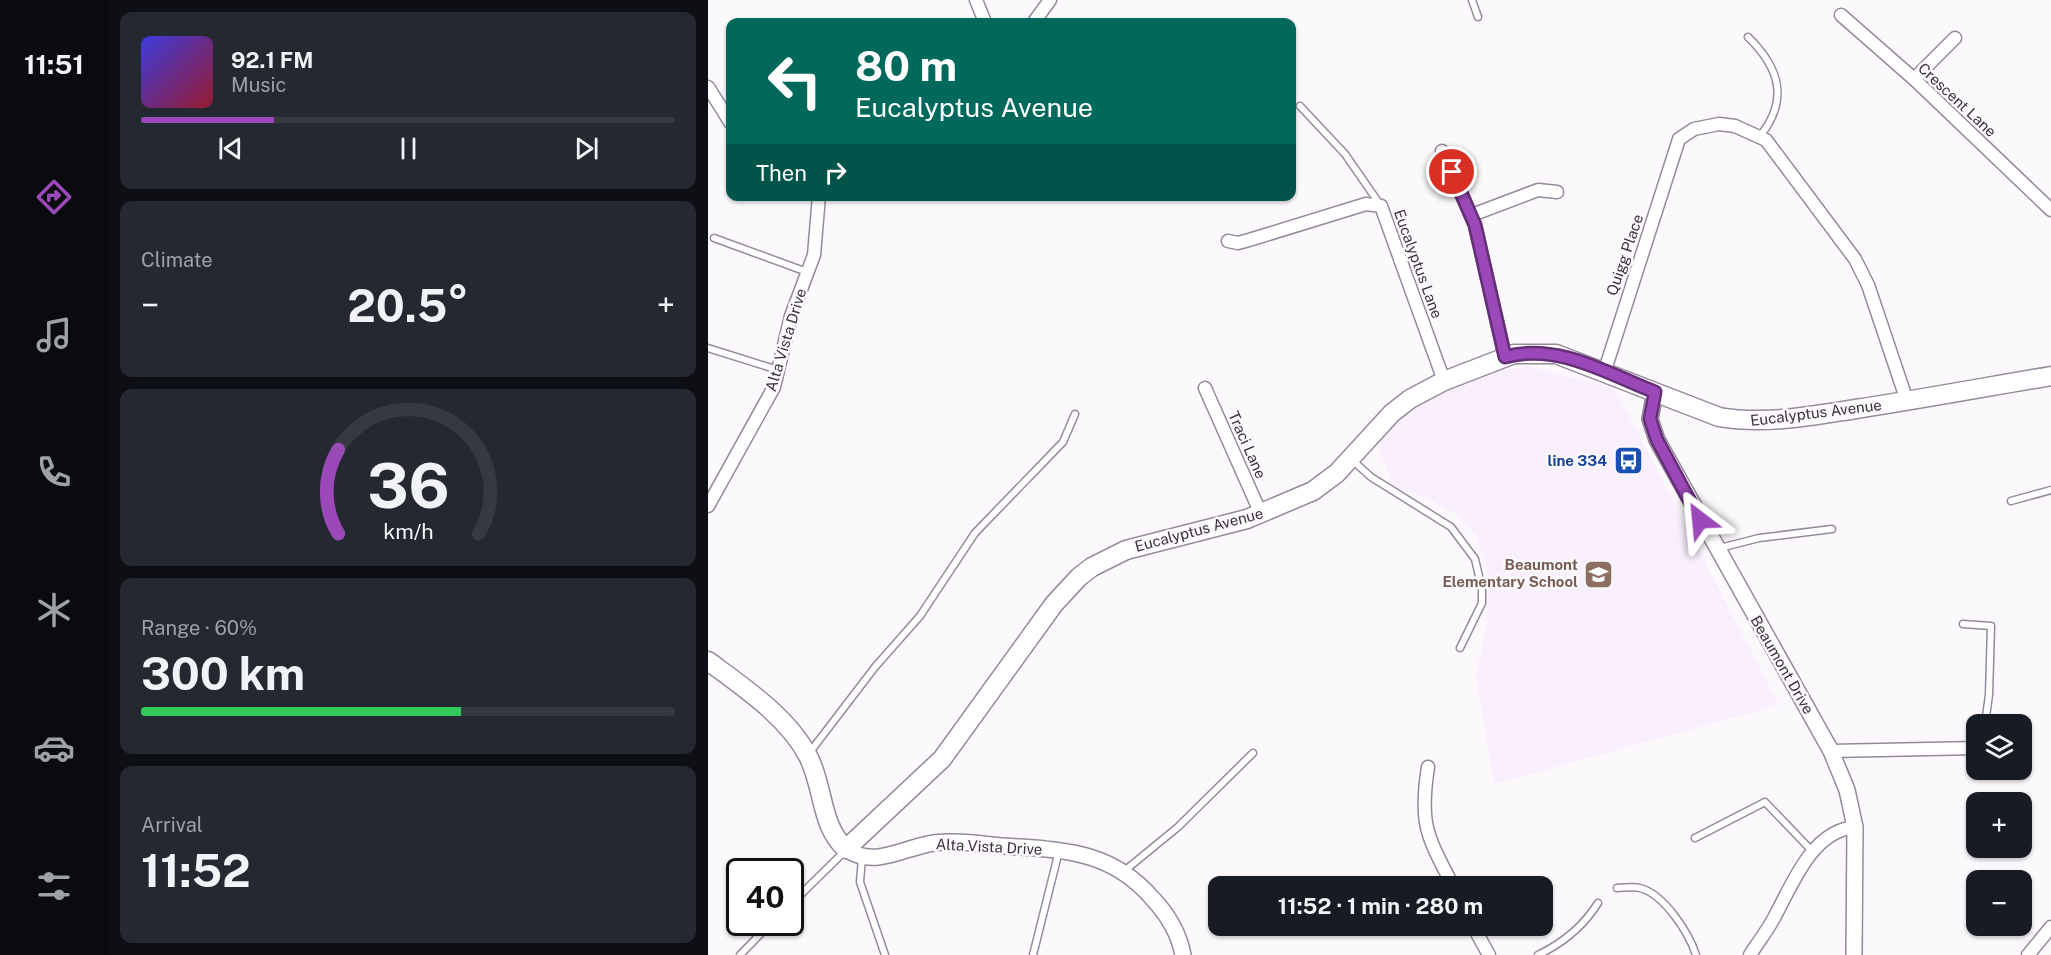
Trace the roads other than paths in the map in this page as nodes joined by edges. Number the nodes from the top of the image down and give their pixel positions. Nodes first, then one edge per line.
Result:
1 (976, 0) edge
2 (1050, 0) edge
3 (1472, 0) edge
4 (1841, 15) dead end
5 (1478, 17) dead end
6 (983, 18) edge
7 (1037, 18) edge
8 (1748, 38) dead end
9 (1955, 38) dead end
10 (1914, 79) junction
11 (708, 87) edge
12 (1300, 106) dead end
13 (726, 116) edge
14 (1760, 136) junction
15 (1442, 151) dead end
16 (1557, 192) dead end
17 (819, 201) edge
18 (1381, 206) junction
19 (2051, 210) edge
20 (1472, 215) junction
21 (714, 238) dead end
22 (1228, 241) dead end
23 (808, 273) junction
24 (708, 348) edge
25 (1505, 357) junction
26 (779, 370) junction
27 (1604, 373) junction
28 (2051, 376) edge
29 (1444, 381) junction
30 (1205, 388) dead end
31 (1655, 392) junction
32 (1907, 401) junction
33 (1075, 414) dead end
34 (1350, 459) junction
35 (2051, 490) edge
36 (2011, 501) dead end
37 (708, 506) edge
38 (1261, 514) junction
39 (1832, 529) dead end
40 (1716, 549) junction
41 (1963, 624) dead end
42 (1460, 648) dead end
43 (708, 661) edge
44 (1986, 714) edge
45 (1966, 748) edge
46 (1831, 751) junction
47 (1252, 753) dead end
48 (808, 755) junction
49 (1428, 766) dead end
50 (1855, 827) junction
51 (1695, 838) dead end
52 (1059, 850) junction
53 (1813, 853) junction
54 (854, 854) junction
55 (1123, 872) junction
56 (1448, 876) edge
57 (1617, 888) dead end
58 (804, 894) edge
59 (1598, 903) dead end
60 (2051, 927) edge
61 (758, 936) edge
62 (1479, 936) edge
63 (740, 955) edge
64 (885, 955) edge
65 (1033, 955) edge
66 (1183, 955) edge
67 (1489, 955) edge
68 (1538, 955) edge
69 (1696, 955) edge
70 (1750, 955) edge
71 (1854, 955) edge
72 (2028, 955) edge

1 - 6 street
2 - 7 street
3 - 5 lane
4 - 10 street, Crescent Lane
8 - 14 lane
9 - 10 street
10 - 19 street, Crescent Lane
11 - 13 street
12 - 18 lane
14 - 27 street, Quigg Place
14 - 32 street
15 - 20 street
16 - 20 street
17 - 23 street, Alta Vista Drive
18 - 22 street, Eucalyptus Lane
18 - 29 street, Eucalyptus Lane
20 - 25 street
21 - 23 lane
23 - 26 street, Alta Vista Drive
24 - 26 lane
25 - 27 main road, Eucalyptus Avenue
25 - 29 main road, Eucalyptus Avenue
26 - 37 street, Alta Vista Drive
27 - 31 main road, Eucalyptus Avenue
28 - 32 main road, Eucalyptus Avenue
29 - 34 main road, Eucalyptus Avenue
30 - 38 street, Traci Lane
31 - 32 main road, Eucalyptus Avenue
31 - 40 street, Beaumont Drive
33 - 48 lane
34 - 38 main road, Eucalyptus Avenue
34 - 42 lane
35 - 36 lane
38 - 54 main road, Eucalyptus Avenue
39 - 40 lane
40 - 46 street, Beaumont Drive
41 - 44 lane
43 - 48 main road
45 - 46 street
46 - 50 street, Beaumont Drive
47 - 55 lane
48 - 54 main road
49 - 56 street
50 - 53 street
50 - 71 street, Beaumont Drive
51 - 53 lane
52 - 54 street, Alta Vista Drive
52 - 55 street, Alta Vista Drive
52 - 65 lane
53 - 70 street
54 - 58 lane
54 - 64 lane
55 - 66 street, Alta Vista Drive
57 - 69 lane
59 - 68 lane
60 - 72 street
61 - 63 lane
62 - 67 street

